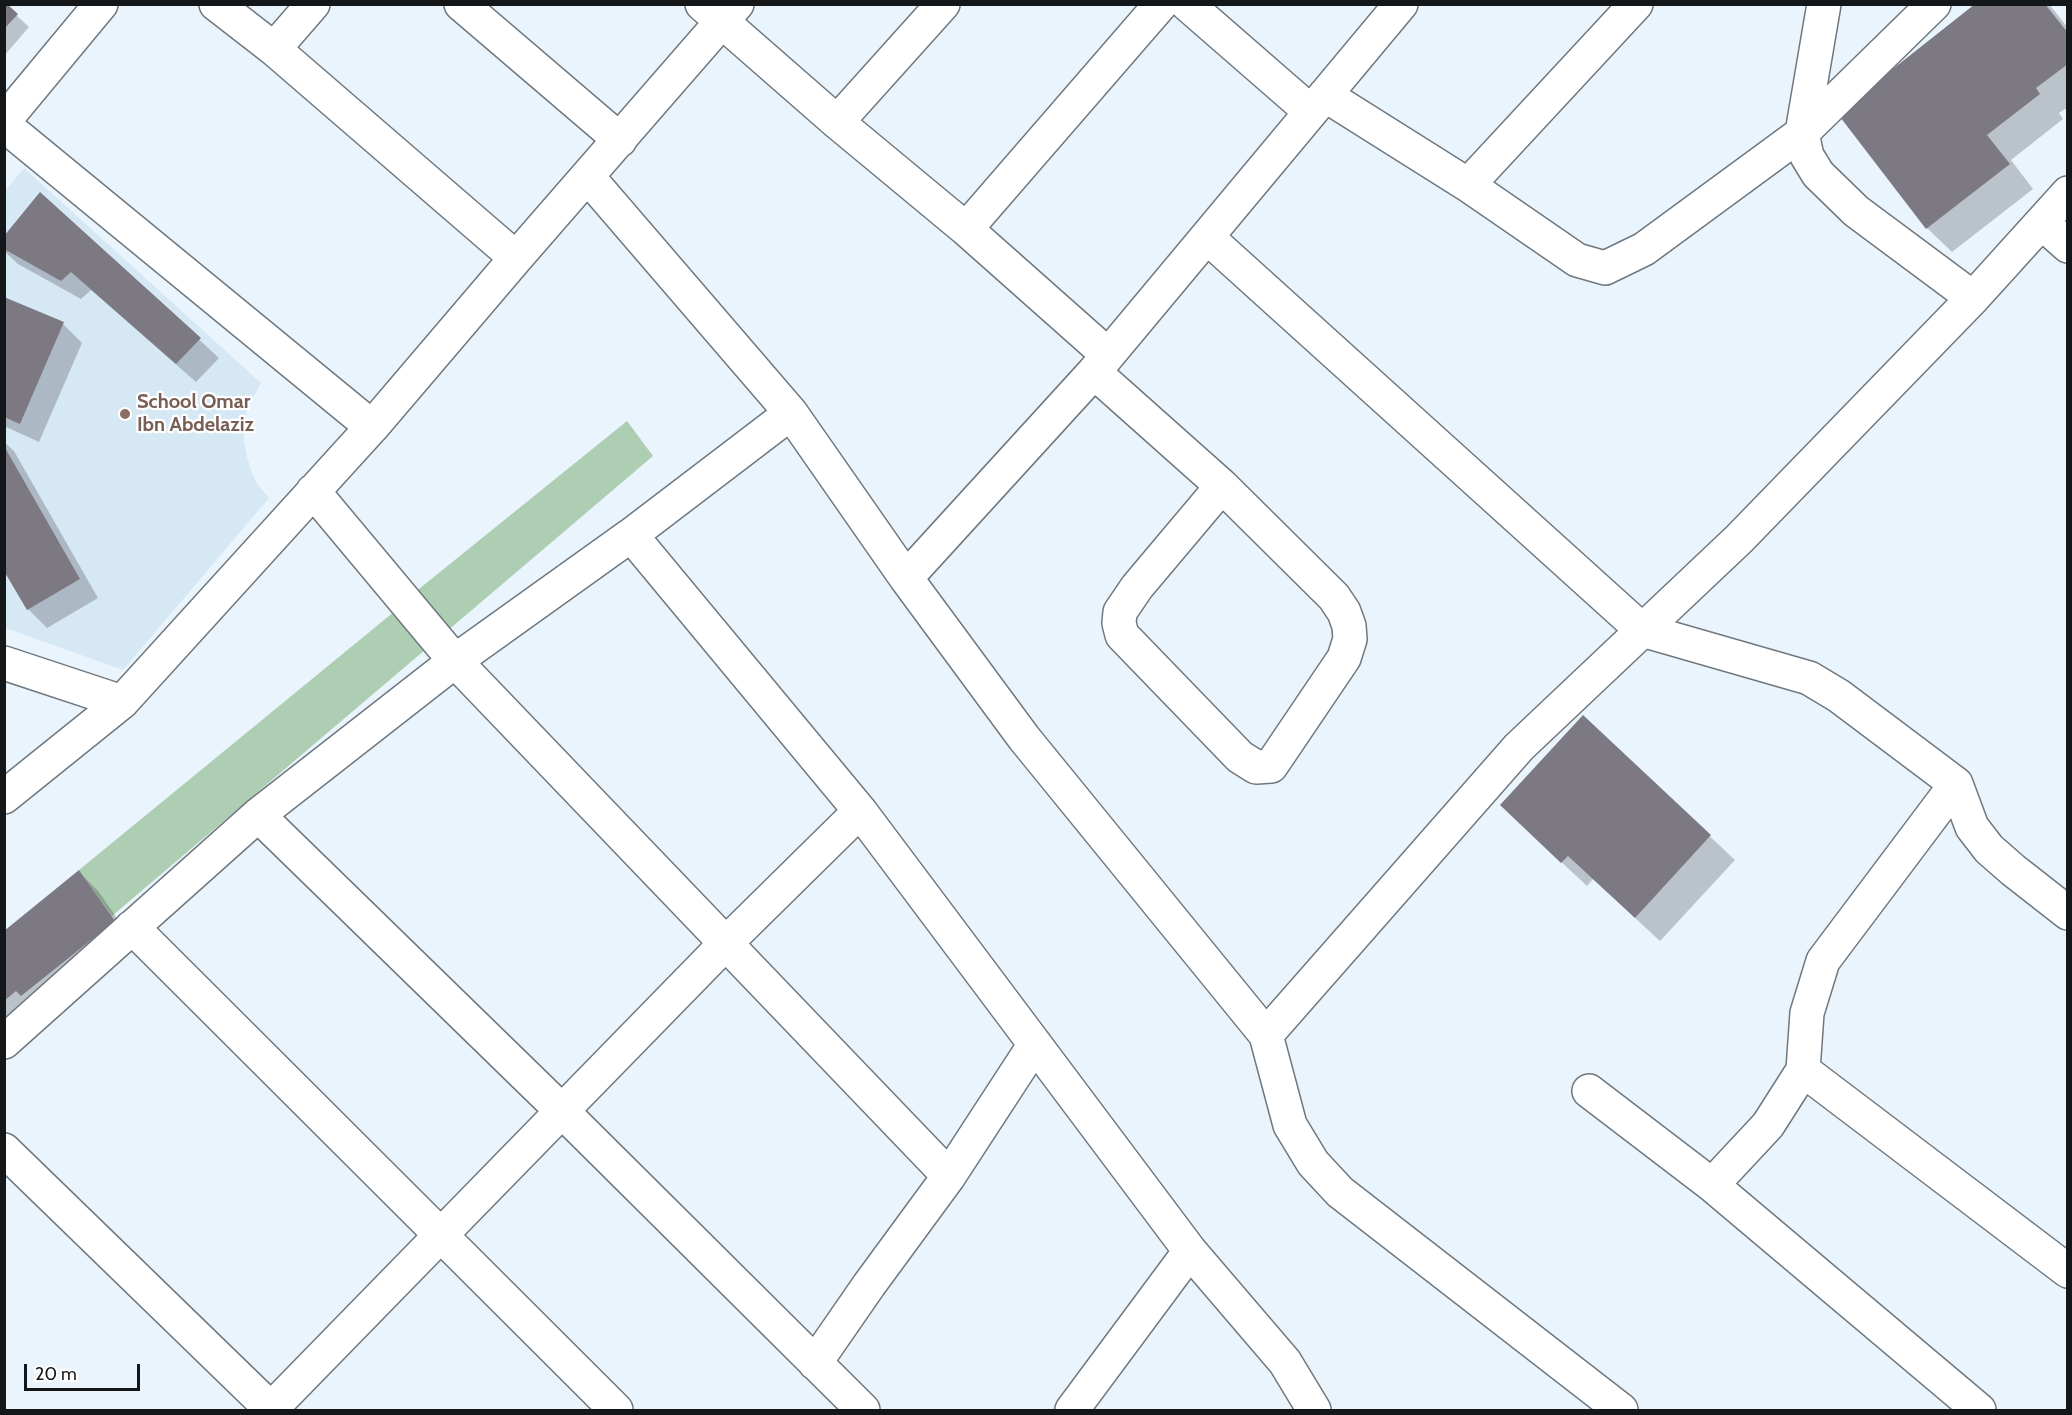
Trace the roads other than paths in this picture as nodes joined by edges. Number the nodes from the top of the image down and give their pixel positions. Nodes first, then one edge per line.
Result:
1 (101, 4) edge
2 (216, 4) edge
3 (313, 4) edge
4 (461, 4) edge
5 (942, 4) edge
6 (1161, 4) edge
7 (1187, 4) edge
8 (1401, 4) edge
9 (1636, 4) edge
10 (1824, 4) edge
11 (1934, 4) edge
12 (720, 11) edge
13 (274, 49) junction
14 (1318, 104) junction
15 (4, 123) edge
16 (837, 123) junction
17 (1802, 133) junction
18 (620, 140) junction
19 (588, 177) junction
20 (1468, 185) junction
21 (2067, 193) edge
22 (2042, 224) junction
23 (966, 229) junction
24 (1208, 238) junction
25 (2067, 246) edge
26 (516, 258) junction
27 (1972, 298) junction
28 (1101, 364) junction
29 (791, 413) junction
30 (372, 427) junction
31 (1222, 486) junction
32 (313, 491) junction
33 (630, 535) junction
34 (906, 578) junction
35 (1642, 630) junction
36 (455, 661) junction
37 (4, 663) edge
38 (122, 702) junction
39 (1956, 784) junction
40 (4, 797) edge
41 (860, 811) junction
42 (258, 815) junction
43 (2067, 913) edge
44 (132, 927) junction
45 (725, 945) junction
46 (1266, 1035) junction
47 (4, 1042) edge
48 (1035, 1044) junction
49 (1803, 1070) junction
50 (1589, 1090) dead end
51 (562, 1111) junction
52 (4, 1150) edge
53 (949, 1176) junction
54 (1712, 1185) junction
55 (440, 1236) junction
56 (1190, 1251) junction
57 (2067, 1271) edge
58 (816, 1363) junction
59 (271, 1410) edge
60 (616, 1410) edge
61 (863, 1410) edge
62 (1072, 1410) edge
63 (1314, 1410) edge
64 (1621, 1410) edge
65 (1979, 1410) edge

1 - 15 street
2 - 13 street
3 - 13 street
4 - 18 street
5 - 16 street
6 - 23 street
7 - 14 street
8 - 14 street
9 - 20 street
10 - 17 street
11 - 17 street
12 - 16 street
12 - 18 street
13 - 26 street
14 - 20 street
14 - 24 street
15 - 30 street
16 - 23 street
17 - 20 street
17 - 27 street
18 - 19 street
19 - 26 street
19 - 29 street
21 - 22 street
22 - 25 street
22 - 27 street
23 - 28 street
24 - 28 street
24 - 35 street
26 - 30 street
27 - 35 street
28 - 31 street
28 - 34 street
29 - 33 street
29 - 34 street
30 - 32 street
31 - 31 street
32 - 36 street
32 - 38 street
33 - 36 street
33 - 41 street
34 - 46 street
35 - 39 street
35 - 46 street
36 - 42 street
36 - 45 street
37 - 38 street
38 - 40 street
39 - 43 street
39 - 49 street
41 - 45 street
41 - 48 street
42 - 44 street
42 - 51 street
44 - 47 street
44 - 55 street
45 - 51 street
45 - 53 street
46 - 64 street
48 - 53 street
48 - 56 street
49 - 54 street
49 - 57 street
50 - 54 street
51 - 55 street
51 - 58 street
52 - 59 street
53 - 58 street
54 - 65 street
55 - 59 street
55 - 60 street
56 - 62 street
56 - 63 street
58 - 61 street

